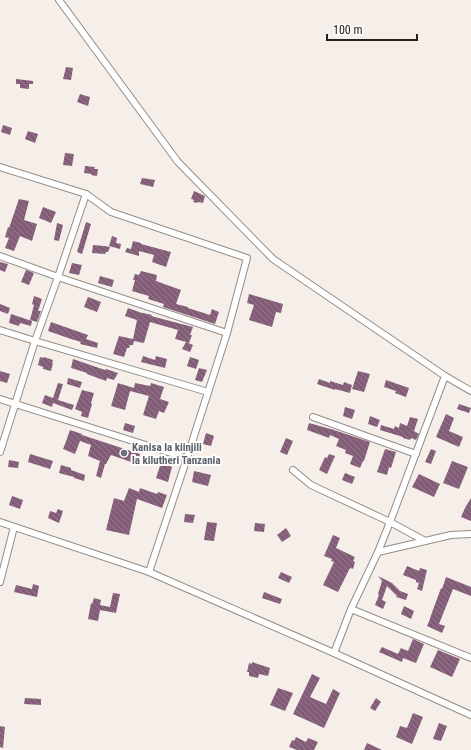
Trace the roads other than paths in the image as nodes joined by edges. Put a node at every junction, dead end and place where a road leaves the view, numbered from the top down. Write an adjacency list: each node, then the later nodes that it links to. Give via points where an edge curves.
1 (59, 0): 9 (street, via 178,162 273,259)
2 (0, 167): 3 (street)
3 (86, 194): 5 (street); 7 (street, via 111,212 247,258)
4 (0, 256): 5 (street)
5 (58, 277): 7 (street); 8 (street)
6 (0, 330): 8 (street)
7 (227, 334): 11 (street)
8 (35, 342): 11 (street); 13 (street)
9 (445, 376): 10 (street); 16 (street)
10 (471, 391)
11 (208, 392): 17 (street)
12 (0, 400): 13 (street)
13 (16, 404): 15 (street); 17 (street)
14 (313, 417): 16 (street)
15 (0, 452)
16 (416, 454): 20 (street)
17 (187, 458): 25 (street)
18 (293, 470): 20 (street, via 311,485)
19 (0, 522): 21 (street)
20 (390, 522): 23 (street); 24 (street)
21 (14, 527): 25 (street); 26 (street)
22 (471, 534): 23 (street, via 451,535)
23 (425, 541): 24 (street)
24 (378, 552): 27 (street)
25 (149, 572): 28 (street)
26 (0, 582)
27 (351, 609): 28 (street); 29 (street)
28 (334, 653): 30 (street)
29 (471, 658)
30 (471, 715)

